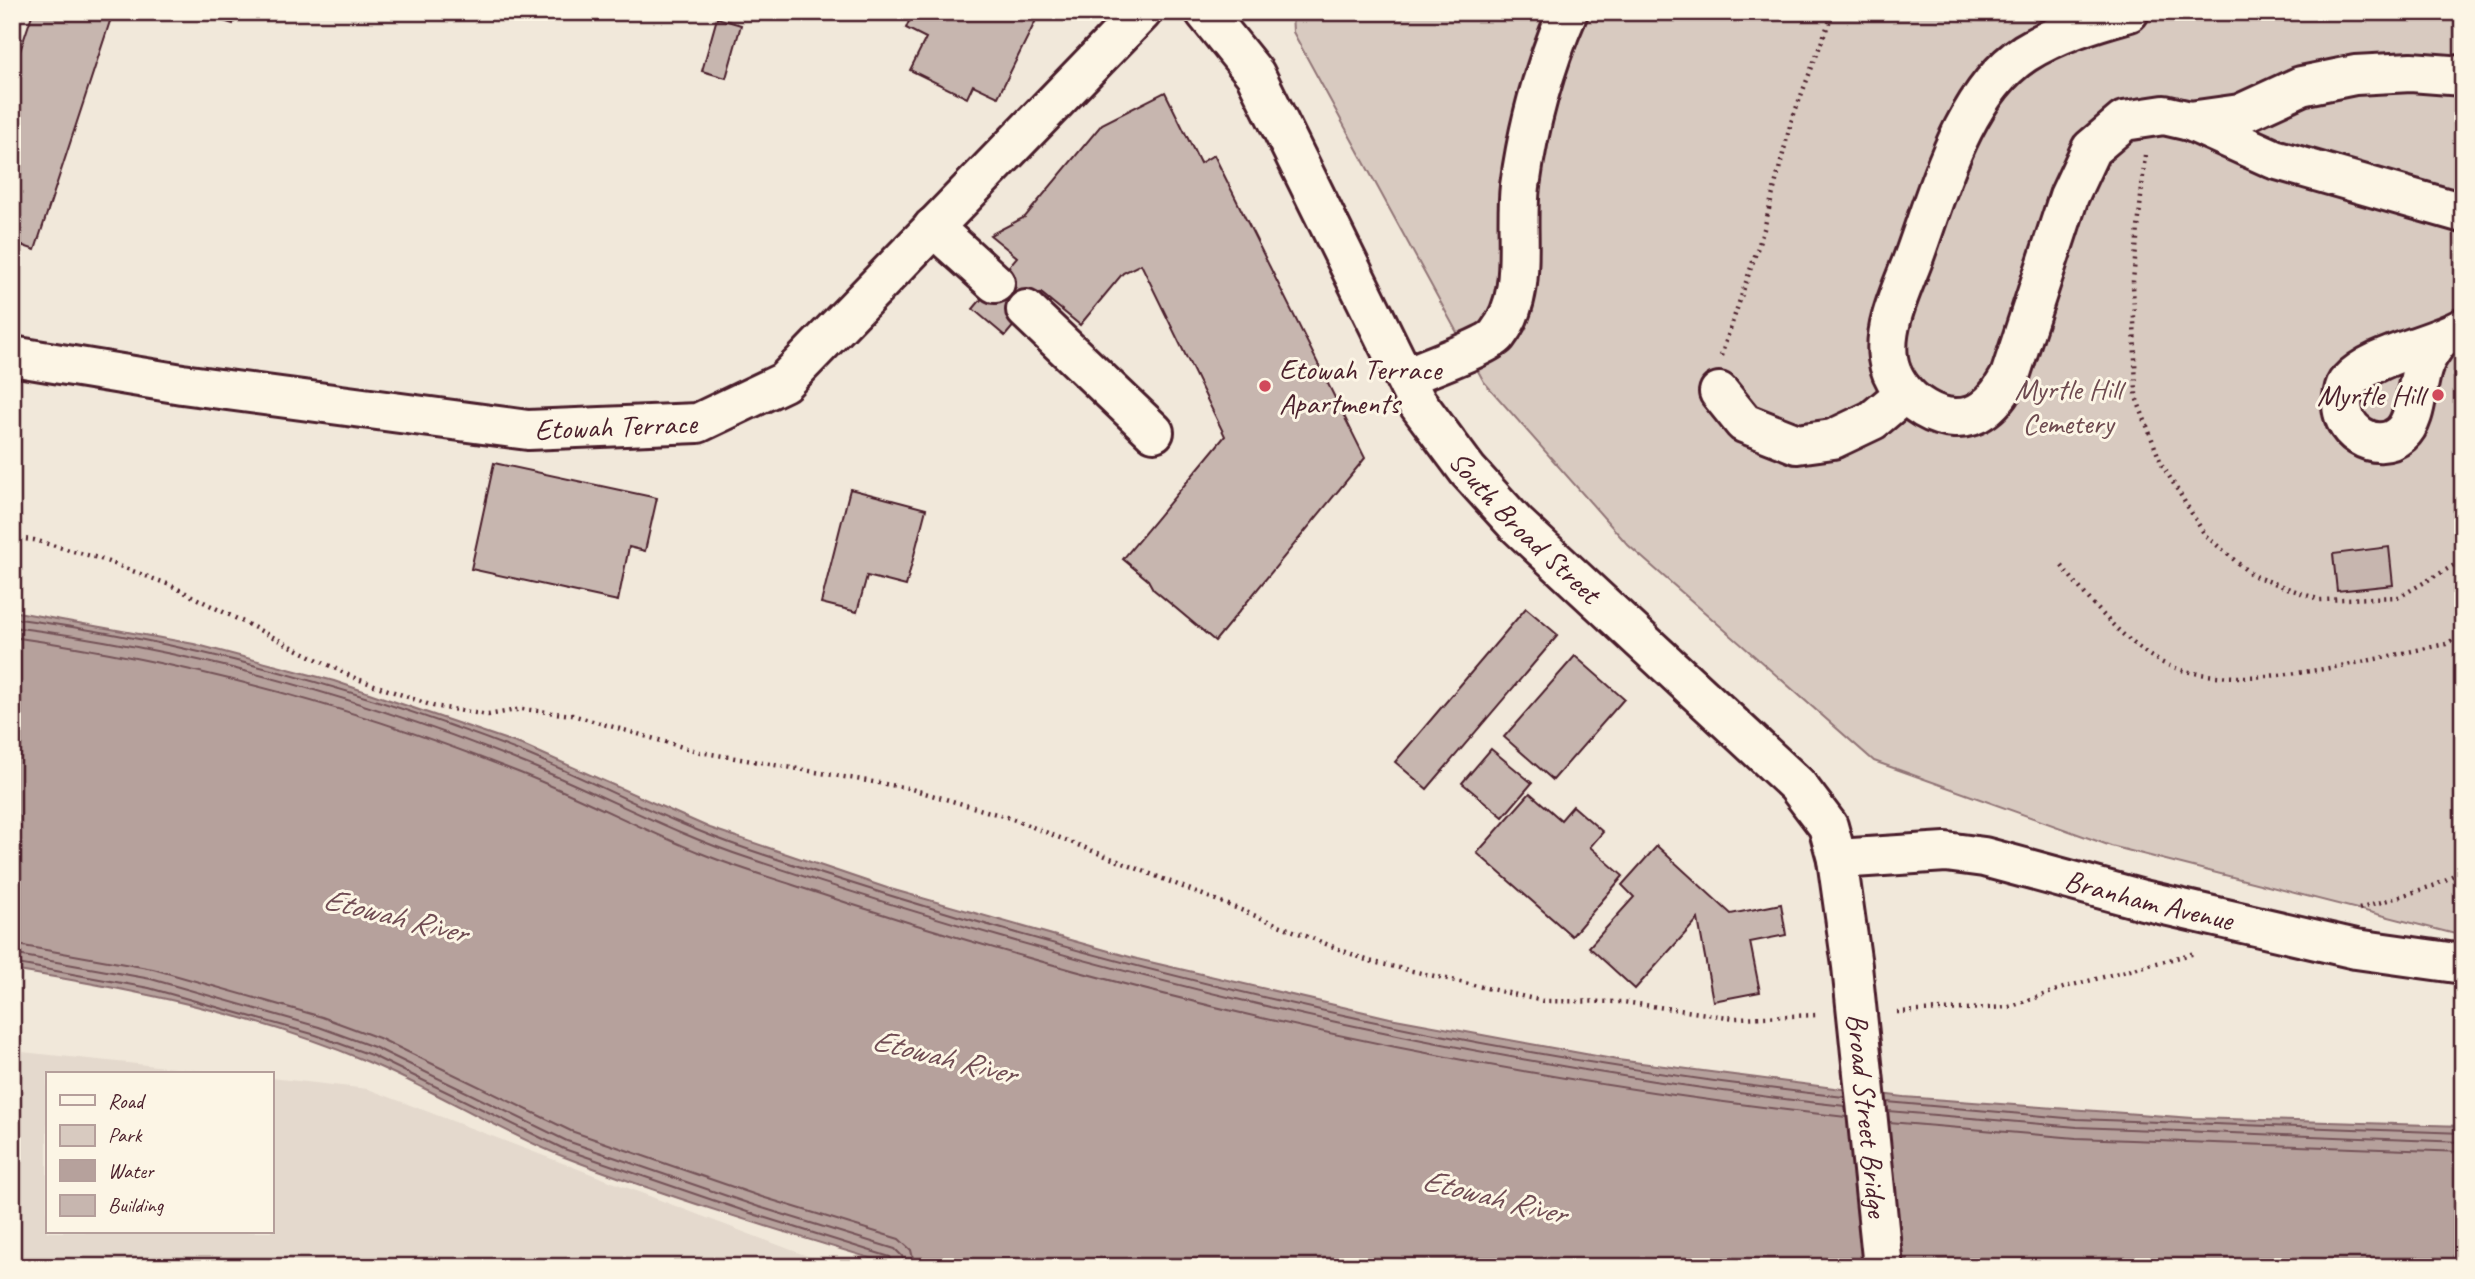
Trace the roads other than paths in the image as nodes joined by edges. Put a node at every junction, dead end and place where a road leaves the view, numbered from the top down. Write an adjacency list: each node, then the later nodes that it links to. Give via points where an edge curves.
1 (1142, 12): 8 (street, Etowah Terrace)
2 (1205, 12): 12 (street, South Broad Street, via 1255,74)
3 (1569, 12): 12 (street, via 1539,91 1520,187 1513,310 1495,338)
4 (2129, 12): 14 (street, via 2087,23 2024,54 1985,93 1941,181 1894,314 1888,359)
5 (2463, 76): 6 (street, via 2411,72 2355,75 2301,86 2240,114)
6 (2190, 121): 7 (street, via 2274,159); 14 (street, via 2164,115 2124,121 2091,149 2069,196 2010,376 1999,395 1982,411 1959,417 1930,412)
7 (2463, 213)
8 (933, 227): 9 (street); 11 (street, Etowah Terrace, via 784,382 698,423 528,430 182,384)
9 (995, 283)
10 (1026, 310): 15 (street)
11 (12, 356)
12 (1405, 377): 16 (street, South Broad Street, via 1449,447 1516,524 1797,785 1828,826)
13 (1719, 391): 14 (street, via 1744,423 1797,444 1833,439 1872,420)
14 (1904, 394)
15 (1154, 432)
16 (1837, 859): 17 (street, Branham Avenue, via 1946,852 1984,857 2143,900 2356,949); 18 (street, South Broad Street)
17 (2463, 964)
18 (1852, 966): 19 (street, Broad Street Bridge, bridge)
19 (1883, 1267)

